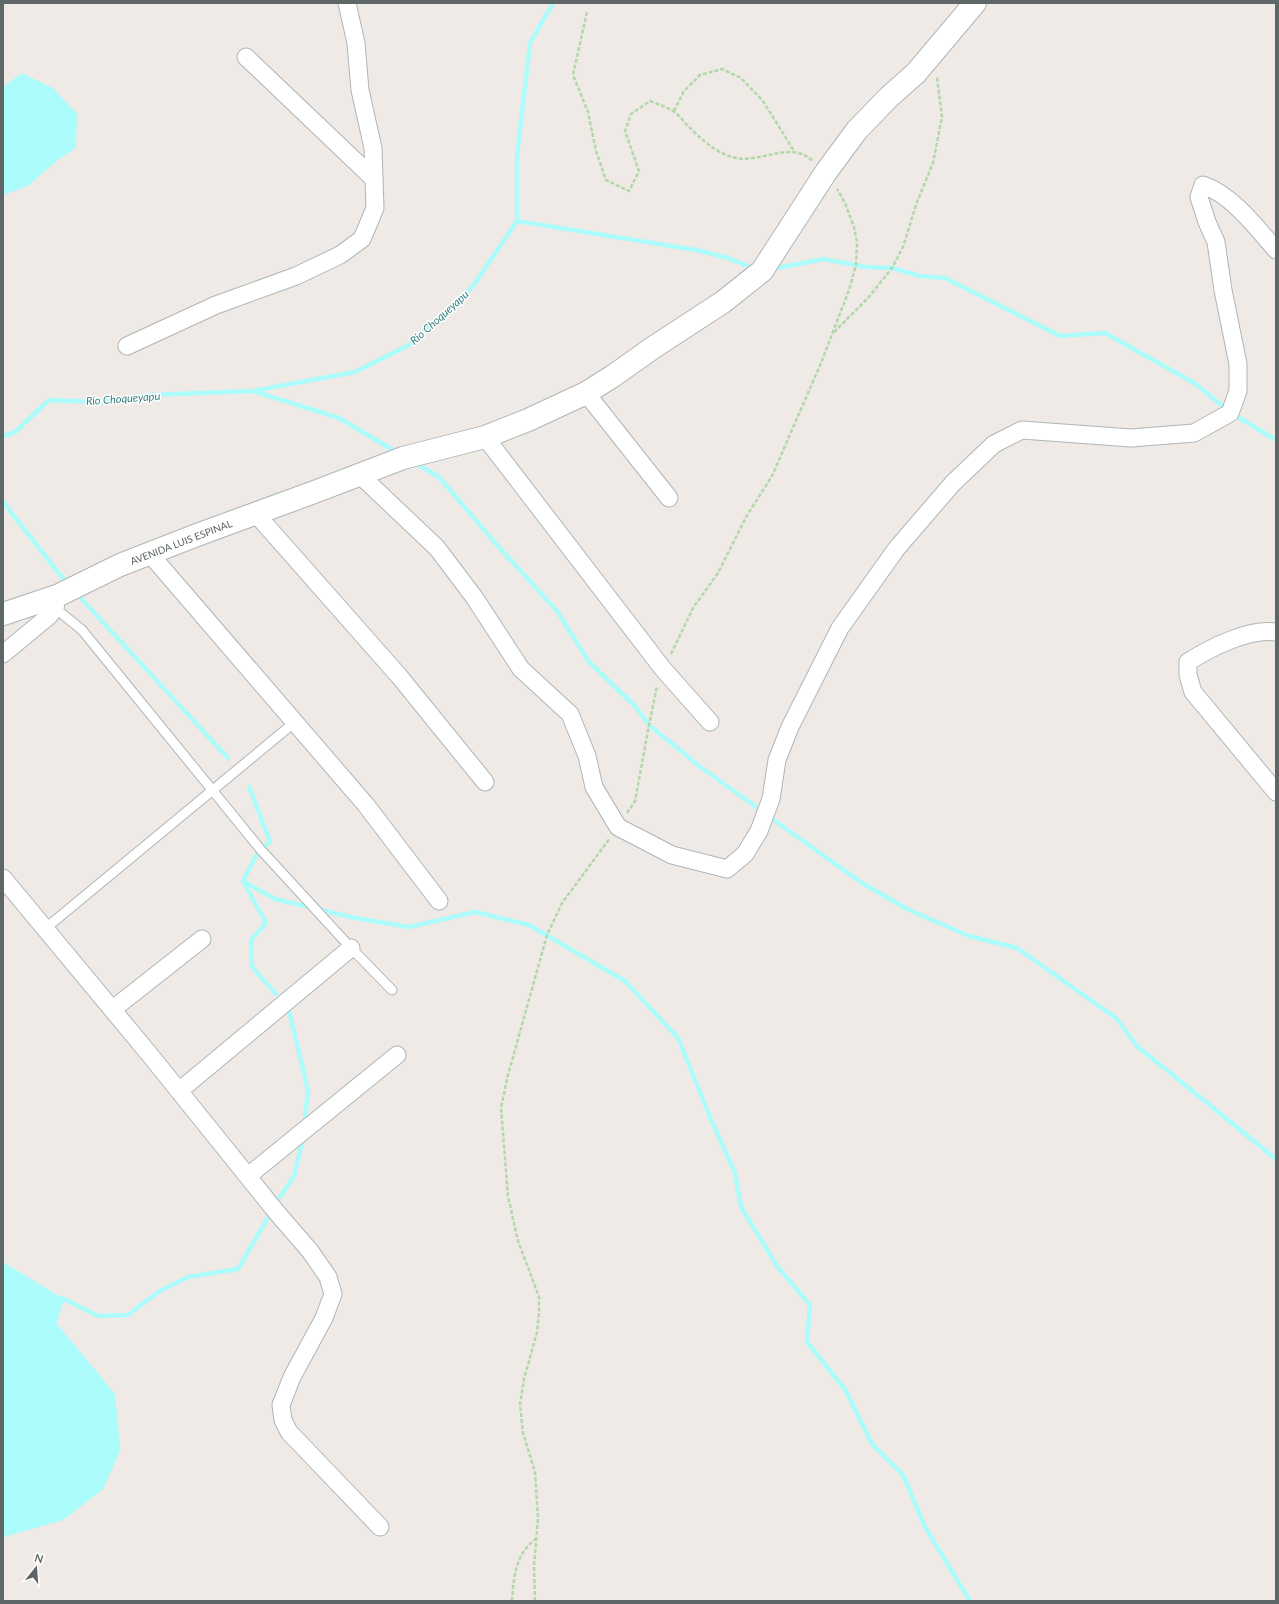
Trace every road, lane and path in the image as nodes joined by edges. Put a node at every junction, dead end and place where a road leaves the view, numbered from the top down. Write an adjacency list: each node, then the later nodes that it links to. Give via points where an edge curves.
1 (348, 3): 9 (street, via 356,44 360,90 373,148)
2 (975, 3): 4 (street, AVENIDA LUIS ESPINAL)
3 (587, 12): 6 (path, via 573,75 588,112 596,151 606,180 629,191 639,171 625,131 631,114 650,101)
4 (934, 51): 8 (street, AVENIDA LUIS ESPINAL, via 916,73 857,130); 11 (path, via 942,117 933,163 903,247 892,268 868,298)
5 (246, 57): 9 (street)
6 (674, 111): 7 (path, via 715,149 736,158 755,158); 7 (path, via 684,91 700,75 722,69 741,78 763,101)
7 (794, 151): 8 (path, via 809,157)
8 (826, 172): 11 (path, via 845,203 857,243 856,265 850,290); 13 (street, AVENIDA LUIS ESPINAL, via 762,271 723,302)
9 (374, 179): 12 (street, via 375,208 362,239 340,255 296,276 216,305)
10 (1276, 250): 29 (street, via 1234,206 1214,189 1203,185 1199,197 1216,242 1238,364 1238,392 1230,413 1194,433 1131,438 1022,430 994,444 953,483 897,548 840,628 790,727 777,760 771,799 759,831 745,854 727,869 672,855)
11 (832, 334): 23 (path, via 772,476 746,517 718,573 693,608 677,645)
12 (127, 346)
13 (586, 393): 14 (street, AVENIDA LUIS ESPINAL); 16 (street)
14 (485, 437): 15 (street, AVENIDA LUIS ESPINAL, via 403,458); 23 (street)
15 (360, 475): 17 (street, AVENIDA LUIS ESPINAL); 29 (street, via 437,548 474,597 521,669 570,714 587,756 594,787)
16 (669, 498)
17 (256, 514): 18 (street, AVENIDA LUIS ESPINAL); 26 (street, via 399,676)
18 (150, 554): 19 (street, AVENIDA LUIS ESPINAL, via 120,566); 24 (street)
19 (56, 602): 20 (street, AVENIDA LUIS ESPINAL); 22 (street, via 49,616); 27 (lane, via 82,630)
20 (3, 614)
21 (1276, 632): 28 (street, via 1242,635 1188,662 1188,675 1193,692)
22 (3, 654)
23 (663, 668): 25 (street); 29 (path, via 659,676 635,801)
24 (295, 722): 27 (lane); 31 (street, via 366,805)
25 (710, 722)
26 (485, 782)
27 (213, 790): 32 (lane); 34 (lane, via 261,850)
28 (1276, 792)
29 (618, 827): 41 (path, via 562,903 548,935 501,1108 508,1196 518,1241 539,1297 537,1332 520,1404 523,1433 535,1472)
30 (3, 878): 32 (street)
31 (439, 901)
32 (46, 928): 36 (street)
33 (202, 939): 36 (street)
34 (351, 948): 35 (lane); 38 (street)
35 (392, 990)
36 (113, 1009): 38 (street)
37 (397, 1055): 39 (street)
38 (179, 1091): 39 (street)
39 (248, 1176): 40 (street, via 310,1251 328,1277 333,1294 324,1318 283,1398 282,1420 289,1432)
40 (380, 1527)
41 (537, 1538): 42 (path, via 527,1546 517,1563); 43 (path, via 534,1566)
42 (512, 1601)
43 (535, 1601)

